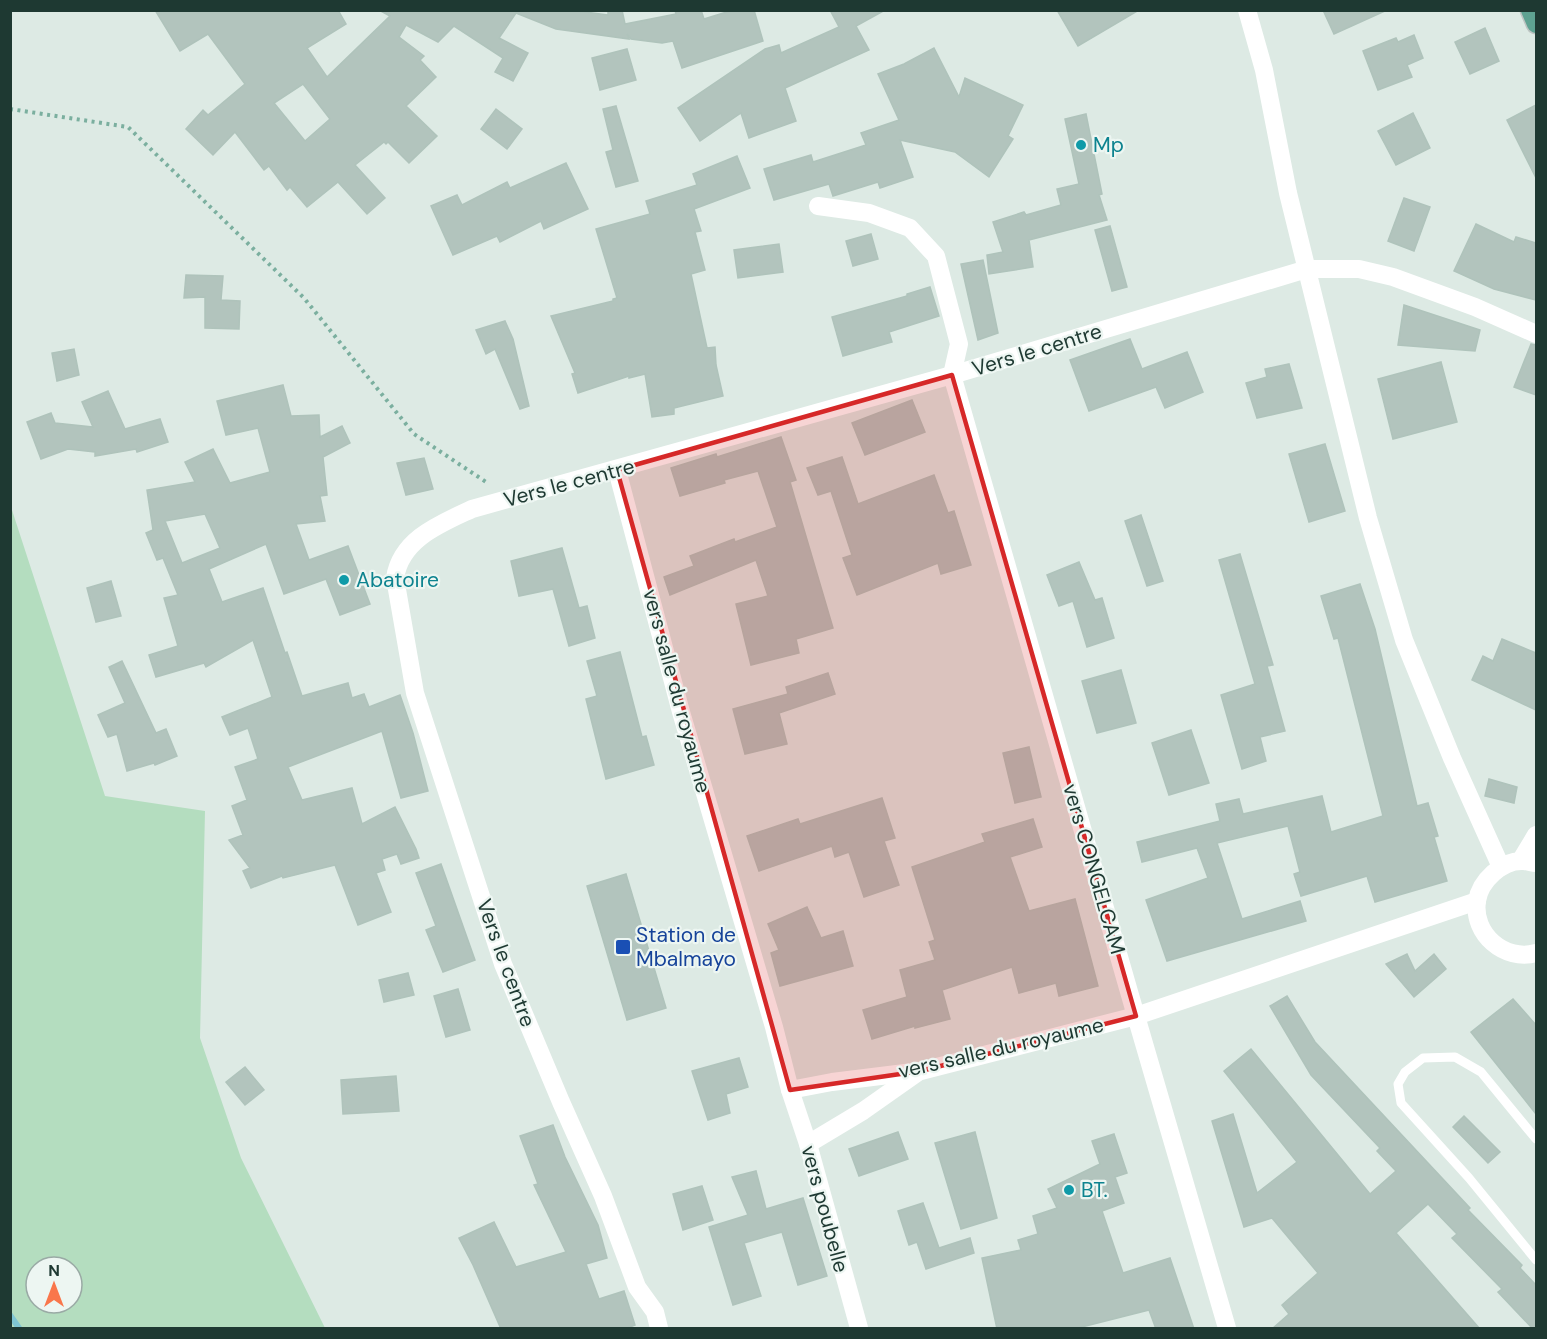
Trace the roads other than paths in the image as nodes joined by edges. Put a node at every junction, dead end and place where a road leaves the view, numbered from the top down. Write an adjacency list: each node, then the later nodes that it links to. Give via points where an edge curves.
1 (1247, 10): 5 (street)
2 (1530, 10): 3 (main road)
3 (1536, 24)
4 (818, 206): 7 (street, via 869,213 910,228 936,256 959,344)
5 (1307, 268): 6 (street, Vers le centre, via 1359,269 1393,277); 7 (street, Vers le centre); 11 (street, via 1368,518 1404,640)
6 (1536, 334)
7 (952, 375): 8 (street, Vers le centre); 14 (street, vers CONGELCAM)
8 (618, 470): 16 (street, vers salle du royaume, via 681,712); 20 (street, Vers le centre, via 472,509 406,548 395,578 415,693 503,964 603,1197 637,1287 655,1312)
9 (1536, 835): 10 (street)
10 (1529, 862): 11 (street)
11 (1501, 867): 12 (street, via 1485,881)
12 (1477, 901): 13 (street, via 1479,922 1489,940 1506,952); 14 (street)
13 (1533, 959)
14 (1136, 1017): 15 (street, vers salle du royaume); 22 (street)
15 (921, 1071): 16 (street, vers salle du royaume); 18 (street)
16 (790, 1090): 18 (street, vers poubelle)
17 (1536, 1138): 19 (lane, via 1481,1072 1455,1057 1423,1058 1405,1072 1398,1084 1401,1102)
18 (808, 1144): 21 (street, vers poubelle)
19 (1536, 1260)
20 (659, 1329)
21 (859, 1329)
22 (1227, 1329)

